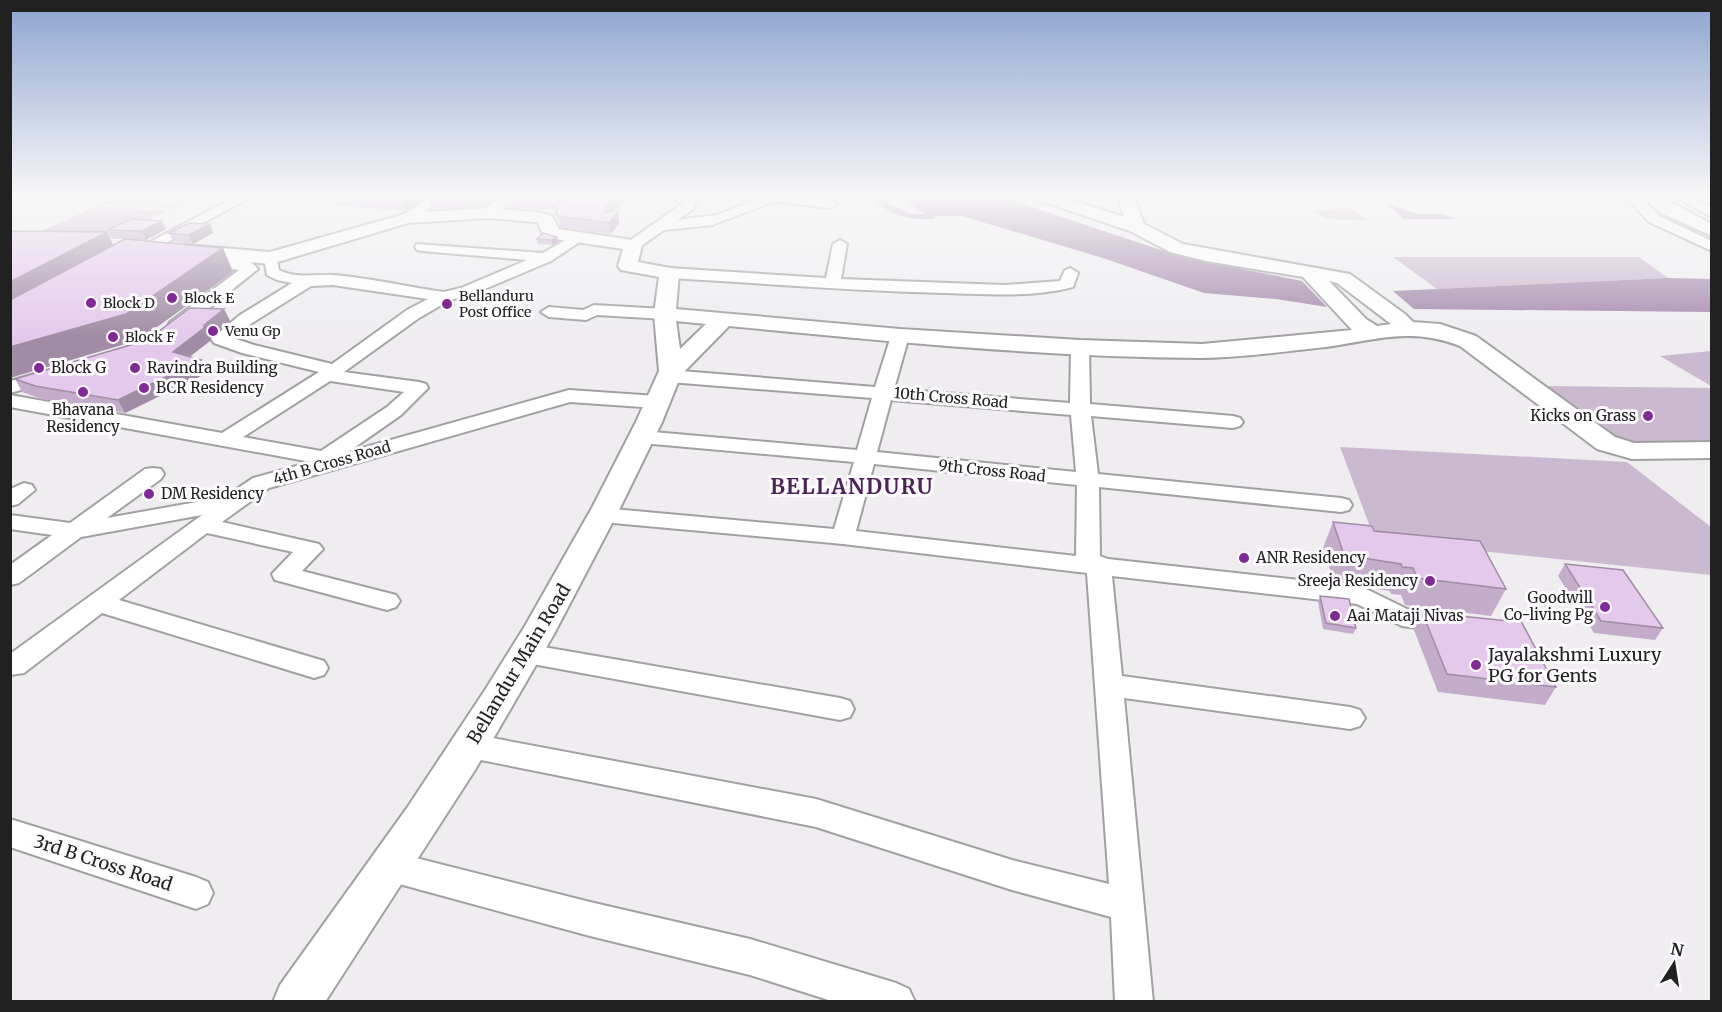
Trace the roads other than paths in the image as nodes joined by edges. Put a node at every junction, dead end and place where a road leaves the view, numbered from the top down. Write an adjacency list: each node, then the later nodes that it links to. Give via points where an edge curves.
1 (167, 242): 10 (street)
2 (322, 242): 11 (street)
3 (570, 242): 12 (street)
4 (616, 242): 8 (street)
5 (637, 242): 8 (street)
6 (1166, 242): 15 (street, via 1206,255)
7 (840, 244): 17 (street)
8 (633, 245): 13 (street, via 628,267)
9 (422, 247): 12 (street)
10 (150, 252): 11 (street); 24 (street, via 250,269)
11 (272, 258): 16 (street, via 272,272)
12 (546, 258): 18 (street)
13 (669, 273): 17 (street); 20 (street)
14 (1070, 273): 17 (street, via 1067,284 1005,290)
15 (1313, 276): 22 (street, via 1343,278); 23 (street)
16 (307, 281): 18 (street, via 333,280); 28 (street, via 220,339)
17 (833, 281)
18 (444, 297): 28 (street)
19 (549, 312): 20 (street)
20 (664, 314): 21 (street); 29 (street)
21 (723, 320): 25 (street); 29 (street, Bellandur Main Road, via 688,353)
22 (1402, 323): 23 (street); 37 (street, via 1468,342 1606,443 1632,451)
23 (1365, 328): 26 (street, via 1326,340 1202,351)
24 (163, 336)
25 (900, 336): 26 (street); 31 (street)
26 (1080, 348): 33 (street)
27 (64, 372): 30 (street)
28 (331, 372): 36 (street); 39 (street, via 420,388)
29 (666, 383): 31 (street, 10th Cross Road); 35 (street, Bellandur Main Road); 39 (street, 4th B Cross Road, via 569,396)
30 (10, 387)
31 (882, 392): 33 (street, 10th Cross Road); 38 (street)
32 (10, 401): 36 (street)
33 (1080, 408): 34 (street, 10th Cross Road); 41 (street)
34 (1233, 422)
35 (642, 436): 38 (street, 9th Cross Road); 46 (street, Bellandur Main Road)
36 (224, 440): 39 (street, via 312,455)
37 (1712, 450)
38 (867, 457): 41 (street, 9th Cross Road); 50 (street)
39 (325, 462): 44 (street, 4th B Cross Road, via 261,483)
40 (153, 474): 49 (street)
41 (1088, 481): 45 (street, 9th Cross Road); 51 (street)
42 (10, 488): 43 (street, via 24,490)
43 (10, 499)
44 (232, 503): 48 (street); 49 (street, 4th B Cross Road)
45 (1341, 506)
46 (602, 515): 50 (street); 56 (street, Bellandur Main Road)
47 (10, 522): 49 (street, 4th B Cross Road)
48 (202, 525): 53 (street, via 311,549 285,574); 54 (street)
49 (75, 531): 52 (street)
50 (843, 537): 51 (street)
51 (1093, 564): 55 (street, via 1362,596 1402,618); 59 (street)
52 (10, 577)
53 (387, 601)
54 (98, 603): 57 (street); 58 (street)
55 (1477, 626)
56 (526, 654): 60 (street); 62 (street, Bellandur Main Road)
57 (14, 666)
58 (314, 668)
59 (1108, 685): 61 (street); 66 (street)
60 (840, 709)
61 (1350, 718)
62 (471, 746): 64 (street, Bellandur Main Road); 66 (street, via 816,813 1012,875)
63 (10, 833): 65 (street, 3rd B Cross Road)
64 (392, 867): 67 (street, Bellandur Main Road); 68 (street, via 750,957)
65 (196, 893)
66 (1128, 905): 69 (street)
67 (297, 1002)
68 (896, 1002)
69 (1134, 1002)

